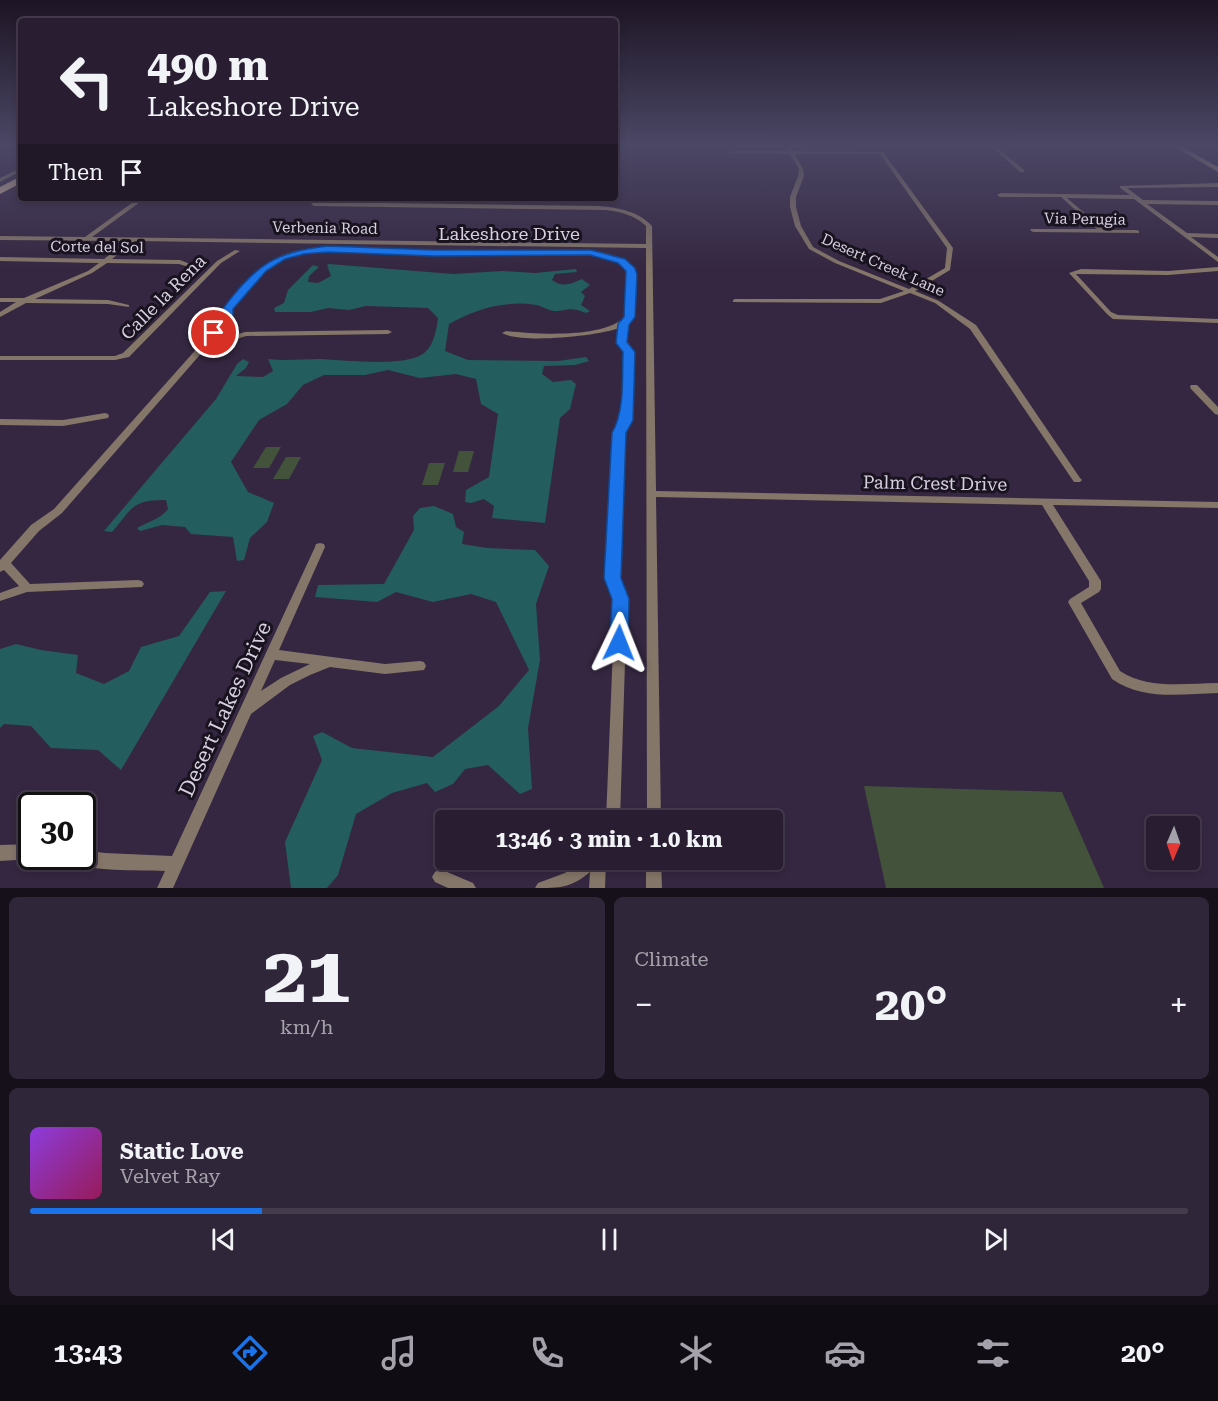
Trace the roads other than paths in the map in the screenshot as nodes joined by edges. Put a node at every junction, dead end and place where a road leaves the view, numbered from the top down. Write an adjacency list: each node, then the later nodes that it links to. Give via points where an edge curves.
1 (797, 186): 28 (street, Desert Creek Lane, via 793,207 798,226 811,248)
2 (905, 186): 28 (street, via 950,248 948,268)
3 (1200, 186): 6 (street, via 1122,187)
4 (1000, 195): 5 (street)
5 (1062, 196): 6 (street); 14 (street)
6 (1135, 197): 9 (street)
7 (138, 201): 19 (street)
8 (435, 201): 12 (street)
9 (1142, 202): 10 (street); 16 (street)
10 (1218, 203)
11 (314, 204): 12 (street)
12 (433, 205): 21 (street, via 619,210 639,216 649,226)
13 (1033, 230): 14 (street, Via Perugia)
14 (1102, 231): 15 (street, Via Perugia)
15 (1137, 232)
16 (1186, 235): 17 (street); 24 (street)
17 (1218, 236)
18 (0, 238): 19 (street, Verbenia Road)
19 (86, 239): 20 (street, Verbenia Road)
20 (133, 240): 21 (street, Verbenia Road); 25 (street)
21 (649, 246): 48 (street)
22 (237, 251): 42 (street, Calle la Rena, via 219,262 126,355)
23 (0, 259): 25 (street, Corte del Sol)
24 (1218, 260)
25 (107, 261): 26 (street, Corte del Sol, via 180,262); 30 (street, via 71,282)
26 (192, 266)
27 (1218, 269): 34 (street, via 1072,273 1116,317)
28 (910, 291): 31 (street, via 881,301); 47 (street, Desert Creek Lane, via 937,302 973,327)
29 (0, 300): 30 (street)
30 (26, 300): 32 (street); 33 (street)
31 (735, 301)
32 (127, 306)
33 (0, 315)
34 (1218, 321)
35 (623, 324): 36 (street, Lakeshore Drive, via 630,317 631,270 622,261 602,254 327,249 282,257 263,269 228,309); 39 (street); 40 (street, Lakeshore Drive)
36 (236, 326): 37 (street); 41 (street, Lakeshore Drive); 41 (street)
37 (388, 332)
38 (506, 333): 39 (street)
39 (596, 333): 40 (street)
40 (622, 343): 61 (street, Lakeshore Drive, via 629,352 626,420 619,433 612,578 621,599)
41 (201, 348): 52 (street, Lakeshore Drive, via 58,511 35,528)
42 (0, 358)
43 (1194, 387): 44 (street)
44 (1218, 412)
45 (105, 416): 46 (street, via 63,423)
46 (0, 422)
47 (1077, 480)
48 (652, 494): 49 (street, Palm Crest Drive); 62 (street)
49 (1045, 501): 50 (street, Palm Crest Drive); 59 (street, via 1095,580 1095,589 1074,602 1110,667 1123,682 1148,688)
50 (1218, 505)
51 (320, 547): 56 (street, Desert Lakes Drive)
52 (2, 565): 54 (street)
53 (138, 584): 54 (street)
54 (27, 588): 55 (street)
55 (0, 597)
56 (271, 654): 57 (street); 60 (street, Desert Lakes Drive)
57 (330, 662): 58 (street, via 385,669); 60 (street, via 286,680 262,696)
58 (420, 666)
59 (1218, 687)
60 (244, 715): 66 (street, Desert Lakes Drive)
61 (613, 810)
62 (654, 810)
63 (18, 852): 64 (street)
64 (0, 853)
65 (96, 860): 66 (street)
66 (176, 864): 71 (street, Desert Lakes Drive)
67 (581, 870): 73 (street, via 573,878)
68 (598, 870): 74 (street)
69 (654, 870): 75 (street)
70 (440, 877): 72 (street)
71 (165, 888)
72 (468, 888)
73 (543, 888)
74 (597, 888)
75 (654, 888)

